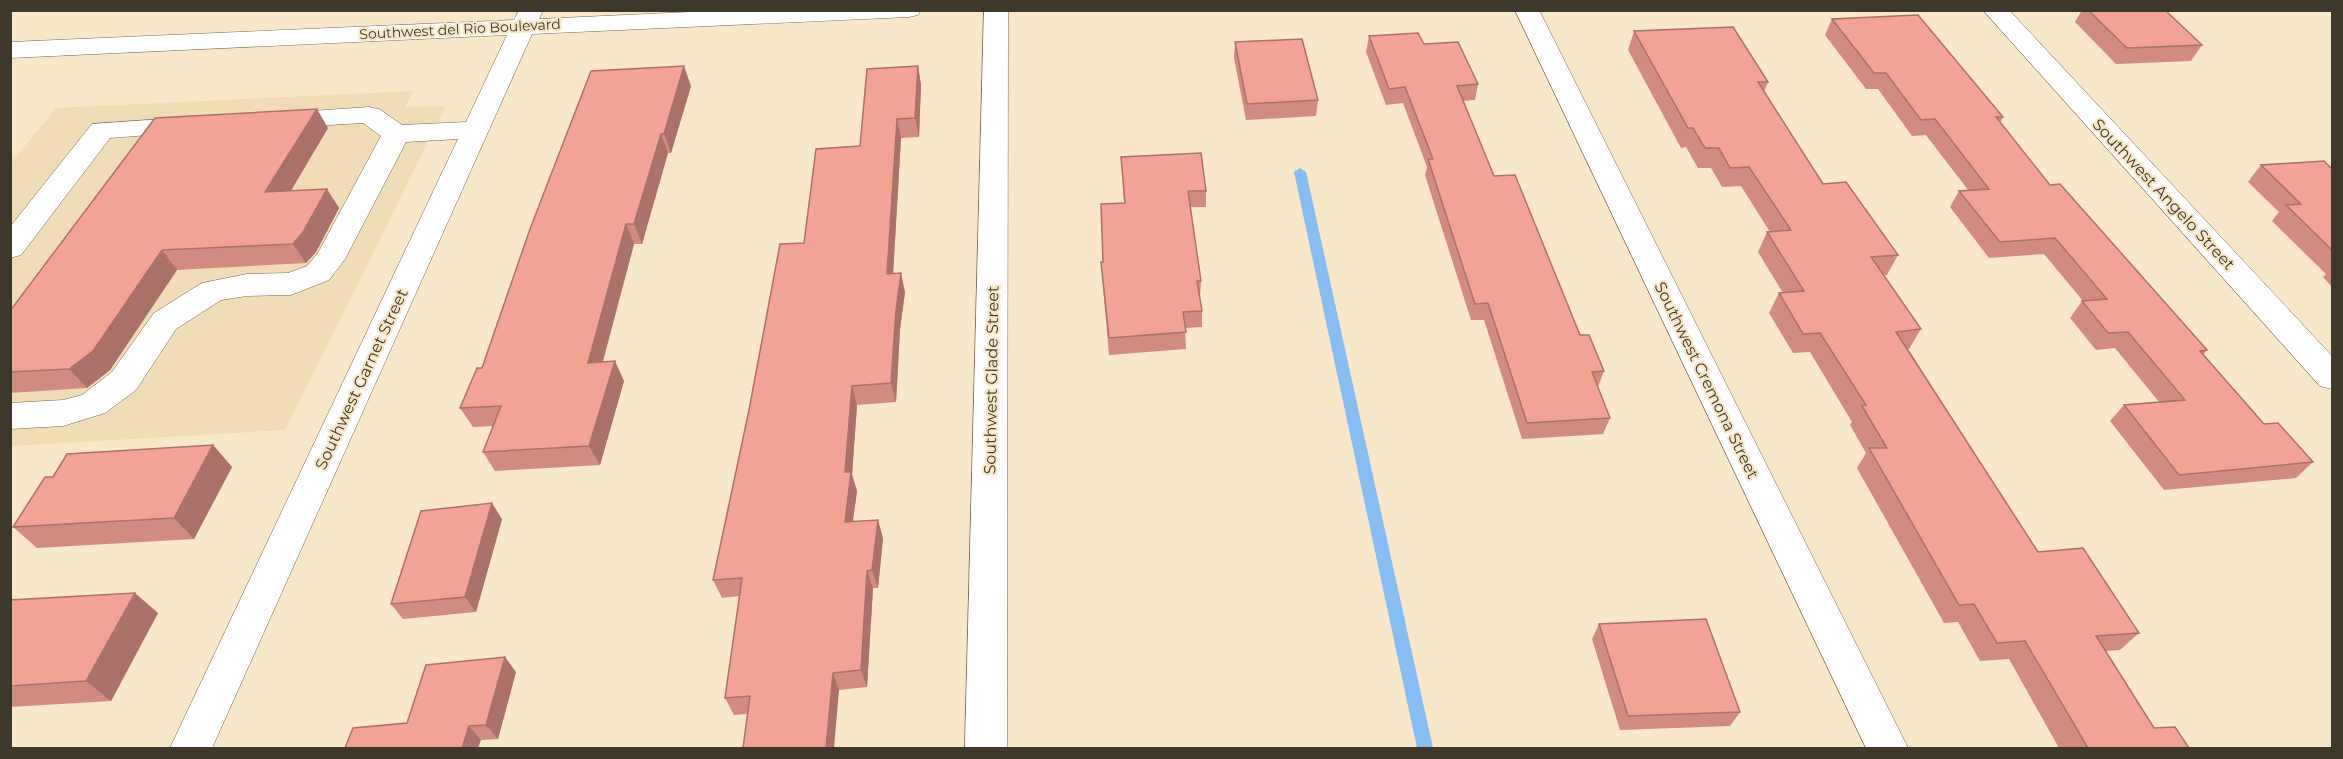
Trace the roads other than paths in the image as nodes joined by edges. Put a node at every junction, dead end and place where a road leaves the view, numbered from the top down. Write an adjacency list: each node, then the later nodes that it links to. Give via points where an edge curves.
1 (909, 10): 5 (street, Southwest del Rio Boulevard)
2 (996, 10): 16 (street, Southwest Glade Street)
3 (1527, 10): 17 (street, Southwest Cremona Street)
4 (1995, 10): 13 (street, Southwest Angelo Street)
5 (528, 18): 6 (street, Southwest del Rio Boulevard); 10 (street, Southwest Garnet Street)
6 (20, 49): 7 (street)
7 (10, 70)
8 (253, 122): 11 (street, via 369,115)
9 (218, 123): 12 (street, via 102,130)
10 (476, 130): 11 (street); 15 (street, Southwest Garnet Street)
11 (396, 134): 14 (street, via 330,259 318,273 291,284 213,291 165,321 124,381 93,404 63,413)
12 (10, 248)
13 (2332, 377)
14 (10, 416)
15 (191, 748)
16 (986, 748)
17 (1887, 748)

